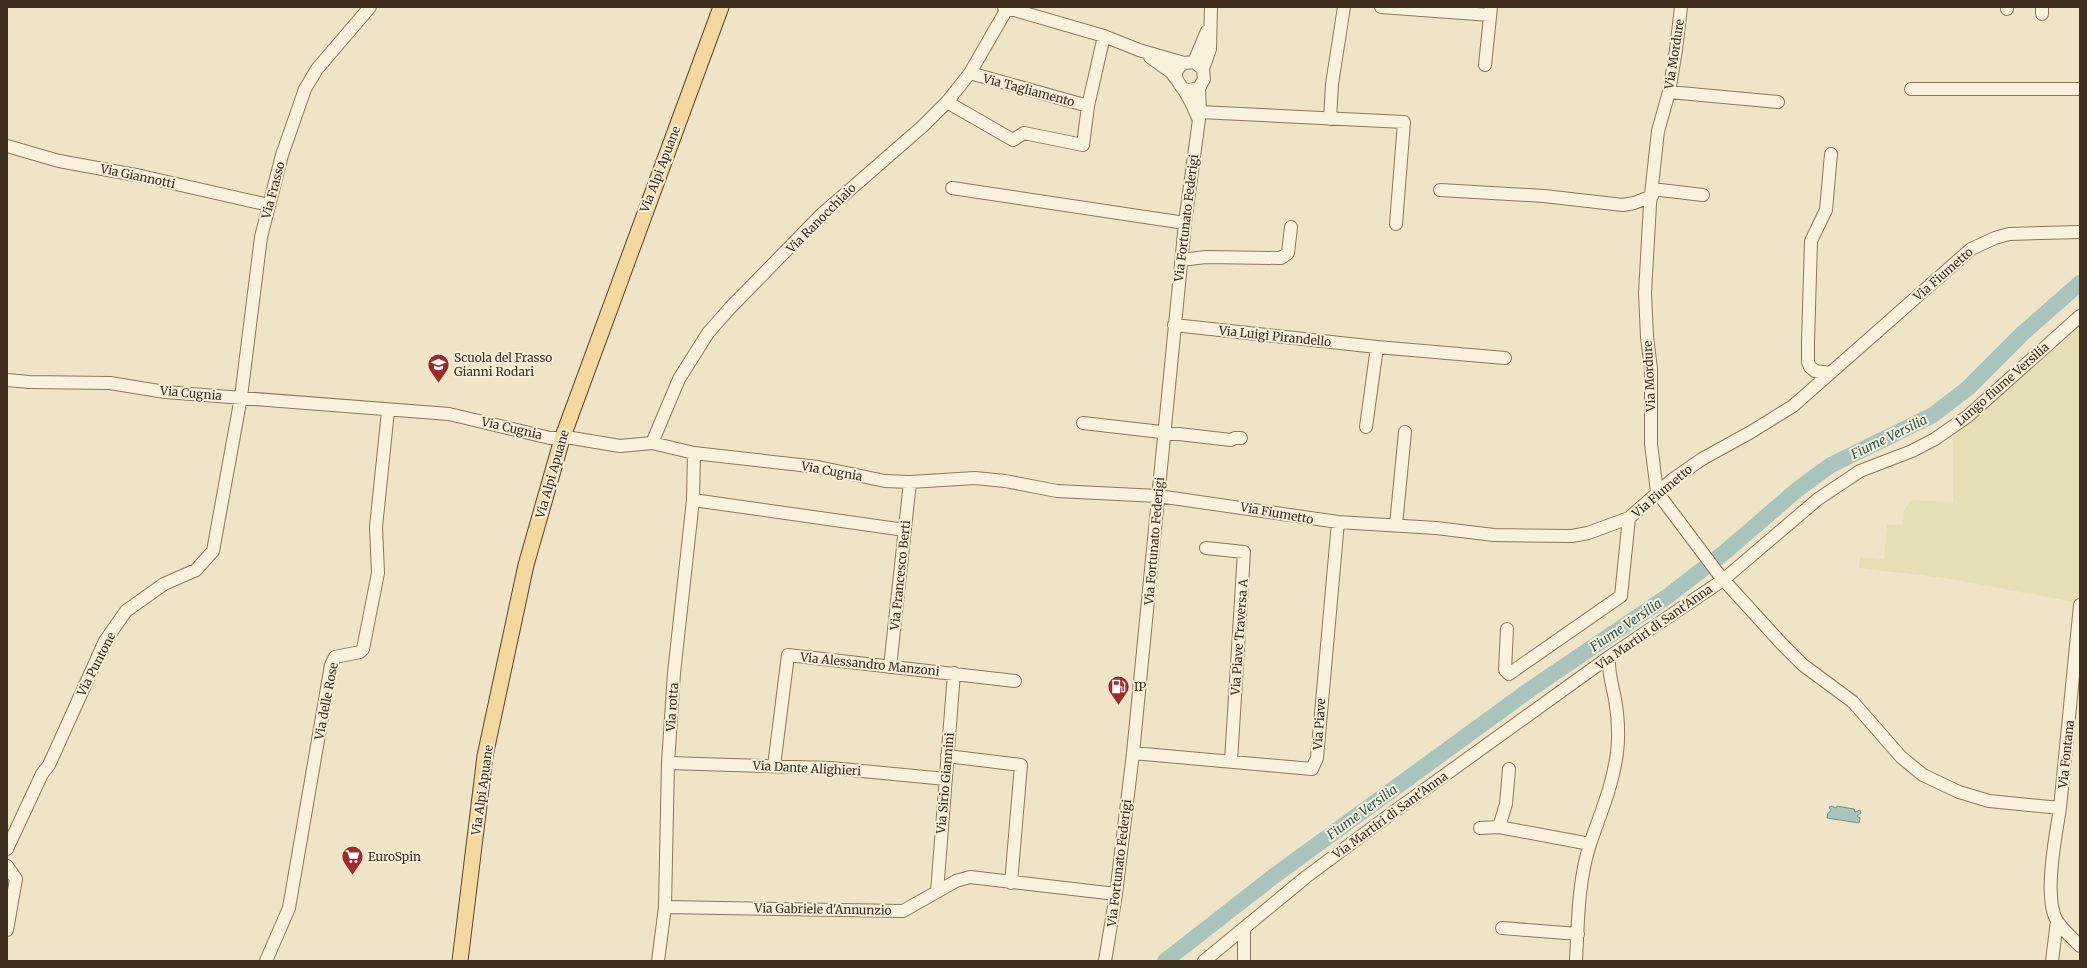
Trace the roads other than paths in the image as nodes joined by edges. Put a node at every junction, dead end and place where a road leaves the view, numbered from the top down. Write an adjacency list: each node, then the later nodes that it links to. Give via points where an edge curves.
1 (370, 7): 30 (street, Via Frasso, via 317,69 304,90 282,155)
2 (720, 7): 49 (main road, Via Alpi Apuane)
3 (1007, 7): 9 (street); 13 (street, Via Ranocchiaio)
4 (1211, 7): 11 (street, via 1209,26)
5 (1344, 7): 23 (street, via 1336,52)
6 (1381, 7): 8 (street)
7 (1681, 7): 18 (street, Via Mordure)
8 (1490, 11): 12 (street)
9 (1104, 36): 10 (street); 21 (street)
10 (1139, 50): 11 (street); 14 (street, via 1159,63)
11 (1194, 65): 14 (street, via 1177,70); 15 (street, via 1204,79)
12 (1485, 65)
13 (970, 74): 19 (street, Via Ranocchiaio); 21 (street, Via Tagliamento)
14 (1180, 84): 15 (street, via 1194,90); 22 (street)
15 (1199, 88): 22 (street, Via Fortunato Federigi)
16 (1911, 89): 17 (street)
17 (2080, 89)
18 (1669, 92): 20 (street); 28 (street, Via Mordure, via 1658,130)
19 (946, 102): 21 (street, via 1013,140 1024,134 1083,144); 50 (street, Via Ranocchiaio, via 923,126 822,214 708,333 679,379)
20 (1778, 102)
21 (1088, 106)
22 (1200, 116): 23 (street); 31 (street, Via Fortunato Federigi)
23 (1330, 119): 32 (street, via 1404,122)
24 (7, 146): 30 (street, Via Giannotti, via 59,161 141,176)
25 (1831, 154): 40 (street, via 1826,210 1811,241 1808,342 1810,367 1815,371)
26 (952, 188): 31 (street)
27 (1440, 190): 28 (street, via 1544,196 1623,205 1634,203)
28 (1652, 193): 29 (street); 53 (street, Via Mordure, via 1645,293 1651,369 1650,444)
29 (1703, 195)
30 (269, 205): 42 (street, Via Frasso, via 261,237)
31 (1185, 223): 35 (street, Via Fortunato Federigi)
32 (1396, 224)
33 (1291, 227): 35 (street, via 1288,253 1281,258 1206,257)
34 (2080, 232): 40 (street, Via Fiumetto, via 2009,234 1971,249)
35 (1181, 260): 37 (street, Via Fortunato Federigi)
36 (2080, 316): 61 (street, Lungo fiume Versilia, via 1968,416 1935,439 1912,451 1860,471 1835,487)
37 (1174, 325): 38 (street, Via Luigi Pirandello); 46 (street, Via Fortunato Federigi)
38 (1377, 347): 39 (street, Via Luigi Pirandello); 45 (street)
39 (1505, 358)
40 (1830, 373): 53 (street, Via Fiumetto, via 1793,406 1702,459)
41 (7, 380): 42 (street, Via Cugnia, via 110,383 165,392)
42 (241, 397): 43 (street, Via Cugnia); 79 (street, Via Puntone, via 213,552 196,570 164,584 141,598 121,617 105,641 49,765 42,774)
43 (388, 411): 49 (street, Via Cugnia, via 449,414); 91 (street, Via delle Rose, via 376,527 378,573 363,649 360,652 335,657 331,665 288,908)
44 (1083, 423): 46 (street)
45 (1366, 427)
46 (1163, 432): 48 (street, via 1231,440); 54 (street, Via Fortunato Federigi)
47 (1405, 432): 58 (street)
48 (1241, 438)
49 (562, 439): 50 (street, Via Cugnia, via 572,438 620,446); 92 (main road, Via Alpi Apuane, via 526,565 485,756)
50 (652, 443): 51 (street, Via Cugnia)
51 (694, 453): 52 (street, Via Cugnia, via 818,467 885,481); 55 (street, Via rotta)
52 (910, 482): 54 (street, Via Cugnia, via 975,478 1056,490); 59 (street, Via Francesco Berti)
53 (1657, 492): 56 (street, Via Fiumetto); 61 (street, Via Mordure)
54 (1158, 496): 57 (street, Via Fiumetto); 68 (street, Via Fortunato Federigi)
55 (693, 500): 59 (street); 71 (street, Via rotta, via 674,674)
56 (1629, 518): 58 (street, Via Fiumetto, via 1588,533 1555,536 1494,535); 63 (street, via 1620,596 1510,674 1505,670)
57 (1338, 522): 58 (street, Via Fiumetto); 70 (street, Via Piave, via 1317,758 1312,769)
58 (1396, 525)
59 (905, 530): 65 (street, Via Francesco Berti)
60 (1206, 548): 70 (street, Via Piave Traversa A, via 1244,552)
61 (1722, 578): 64 (street, Via Martiri di Sant'Anna); 75 (street, Via Martiri di Sant'Anna, via 1802,665 1853,702 1901,757 1923,775 1959,792 1989,801)
62 (2080, 605): 75 (street, Via Fontana)
63 (1507, 629)
64 (1610, 657): 78 (street, via 1609,676 1615,700 1617,753 1610,790); 87 (street, Via Martiri di Sant'Anna, via 1392,813 1306,877)
65 (890, 667): 66 (street, Via Alessandro Manzoni); 72 (street, Via Alessandro Manzoni, via 788,655)
66 (954, 673): 67 (street, Via Alessandro Manzoni); 69 (street, Via Sirio Giannini)
67 (1016, 681)
68 (1133, 753): 70 (street, Via Piave); 83 (street, Via Fortunato Federigi)
69 (947, 756): 74 (street, Via Sirio Giannini); 81 (street, via 1021,765)
70 (1231, 761)
71 (668, 763): 72 (street, Via Dante Alighieri); 84 (street, Via rotta)
72 (774, 766): 74 (street, Via Dante Alighieri, via 832,768)
73 (1509, 768): 76 (street, via 1506,804)
74 (946, 779): 82 (street, Via Sirio Giannini)
75 (2060, 808): 85 (street, via 2052,870 2053,908)
76 (1499, 827): 77 (street); 78 (street)
77 (1480, 828)
78 (1590, 844): 89 (street, via 1582,883)
79 (7, 849)
80 (7, 866): 88 (street, via 16,879)
81 (1012, 883): 82 (street, Via Gabriele d'Annunzio, via 970,877 956,881); 83 (street, Via Gabriele d'Annunzio)
82 (937, 892): 84 (street, Via Gabriele d'Annunzio, via 903,910)
83 (1116, 894): 94 (street, Via Fortunato Federigi)
84 (665, 907): 93 (street, Via rotta)
85 (2057, 921): 90 (street); 98 (street)
86 (1502, 928): 89 (street)
87 (1244, 929): 95 (street, Via Martiri di Sant'Anna); 96 (street)
88 (7, 930)
89 (1578, 934): 97 (street)
90 (2080, 946)
91 (266, 961)
92 (460, 961)
93 (658, 961)
94 (1105, 961)
95 (1204, 961)
96 (1244, 961)
97 (1576, 961)
98 (2052, 961)

